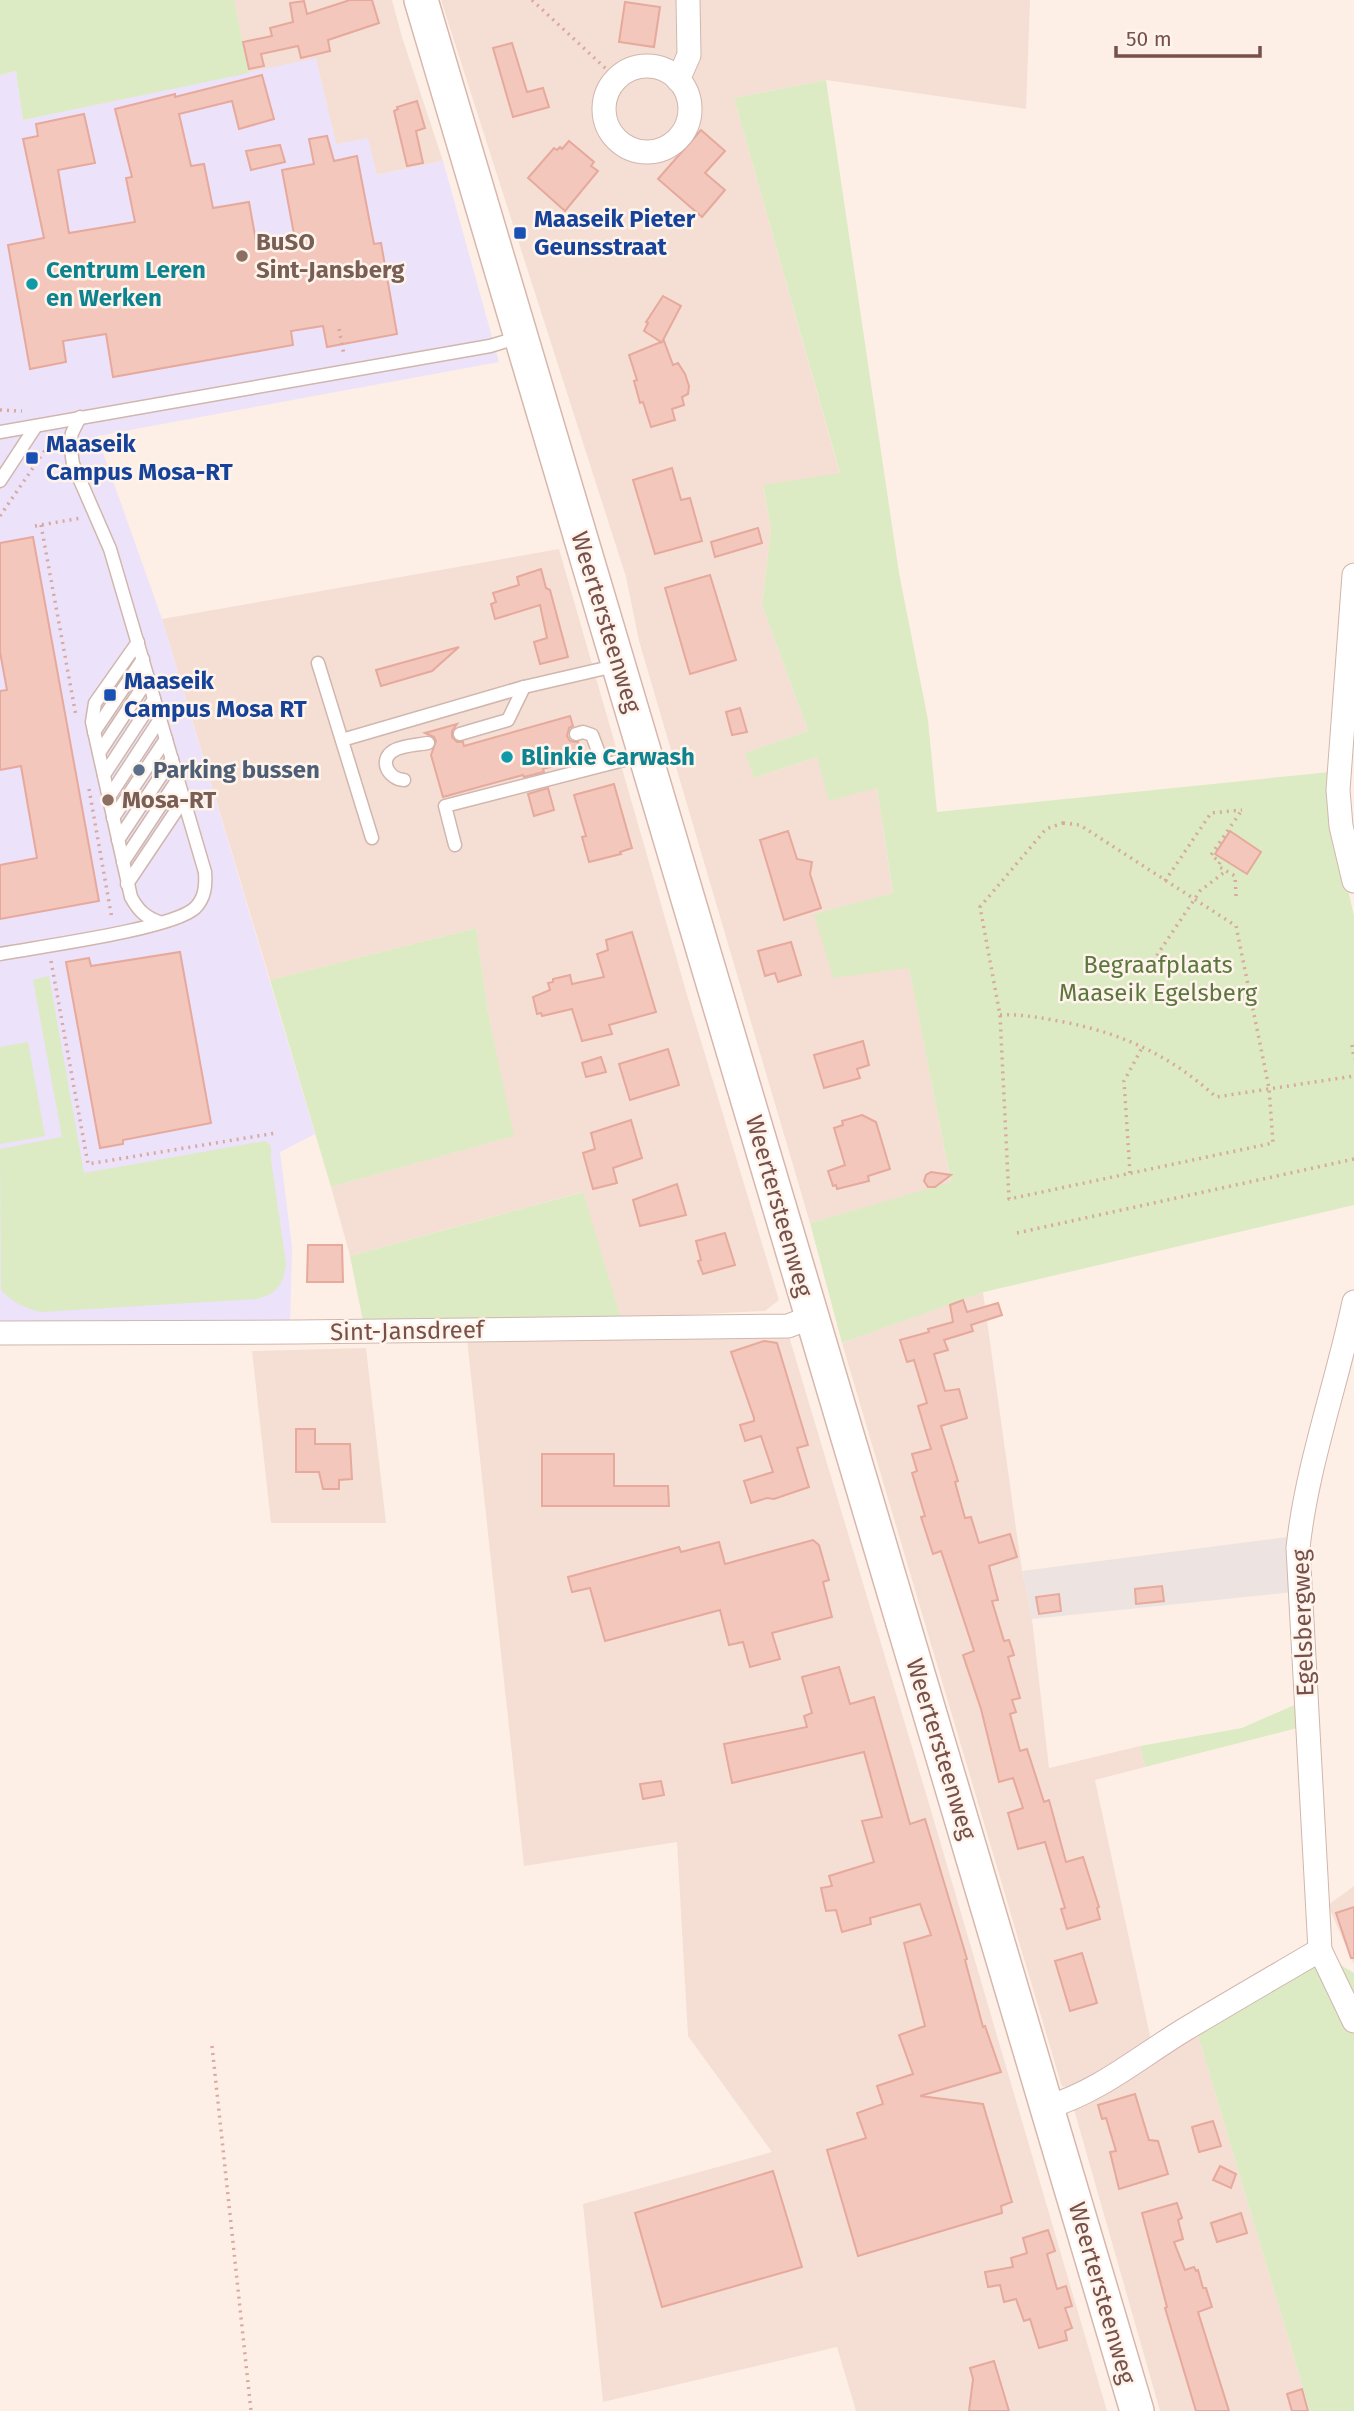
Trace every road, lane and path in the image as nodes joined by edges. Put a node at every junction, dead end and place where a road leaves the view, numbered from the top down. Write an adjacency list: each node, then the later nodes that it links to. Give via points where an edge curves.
1 (421, 0): 7 (main road, Weertersteenweg)
2 (531, 0): 4 (path)
3 (688, 0): 5 (street, via 689,55)
4 (617, 79): 5 (street, via 643,66 656,67); 5 (street, via 605,99 607,125 625,146 651,152 664,149 684,131 689,104)
5 (678, 79)
6 (339, 329): 8 (path)
7 (520, 337): 8 (lane); 21 (main road, Weertersteenweg)
8 (346, 371): 9 (lane)
9 (80, 417): 10 (lane); 13 (lane, via 72,433 71,452)
10 (42, 425): 11 (lane); 12 (lane); 14 (path, via 50,443)
11 (0, 432)
12 (0, 481)
13 (95, 515): 15 (path); 18 (lane)
14 (0, 516)
15 (41, 525): 16 (path); 26 (path)
16 (35, 526)
17 (1354, 575): 50 (street, via 1338,790)
18 (138, 642): 19 (lane); 27 (lane, via 95,703)
19 (143, 659): 22 (lane); 27 (lane)
20 (317, 663): 31 (lane)
21 (619, 664): 23 (lane); 34 (main road, Weertersteenweg)
22 (148, 679): 24 (lane); 33 (lane)
23 (524, 687): 28 (lane, via 508,720); 31 (lane)
24 (154, 699): 25 (lane); 37 (lane)
25 (160, 719): 30 (lane); 41 (lane)
26 (78, 727)
27 (94, 732): 33 (lane)
28 (460, 734)
29 (576, 734): 36 (lane, via 592,736)
30 (166, 739): 35 (lane); 43 (lane)
31 (342, 740): 44 (lane)
32 (429, 743): 40 (lane, via 396,749 388,757 389,773)
33 (99, 753): 37 (lane)
34 (646, 754): 36 (lane); 70 (main road, Weertersteenweg)
35 (172, 759): 39 (lane); 45 (lane)
36 (603, 764): 46 (lane, via 445,806)
37 (104, 775): 41 (lane)
38 (87, 778): 54 (path)
39 (178, 779): 42 (lane); 47 (lane)
40 (404, 780)
41 (109, 797): 43 (lane)
42 (184, 799): 51 (lane); 55 (lane, via 205,873 204,895 188,913)
43 (113, 818): 45 (lane)
44 (372, 838)
45 (118, 840): 47 (lane)
46 (455, 845)
47 (123, 862): 51 (lane)
48 (1227, 870): 49 (path, via 1211,855 1242,810 1211,813); 52 (path, via 1236,876); 53 (path)
49 (1165, 881): 53 (path); 59 (path, via 1080,825 1063,823 1046,829 980,907)
50 (1354, 881)
51 (127, 884): 55 (lane, via 137,909)
52 (1236, 896)
53 (1195, 900): 58 (path); 64 (path, via 1236,926)
54 (113, 920)
55 (159, 922): 56 (lane)
56 (0, 954)
57 (52, 963): 65 (path, via 88,1164)
58 (1146, 973)
59 (1000, 1015): 61 (path, via 1022,1014 1096,1028); 67 (path, via 1009,1199)
60 (1352, 1045): 62 (path)
61 (1143, 1046): 64 (path, via 1193,1076 1216,1097); 67 (path, via 1124,1082)
62 (1354, 1059)
63 (1354, 1076): 64 (path)
64 (1269, 1088): 67 (path, via 1273,1143)
65 (276, 1133)
66 (1354, 1159): 68 (path)
67 (1130, 1173)
68 (1017, 1233)
69 (1354, 1302): 72 (street, Egelsbergweg, via 1301,1518 1298,1548)
70 (812, 1317): 71 (street, Sint-Jansdreef, via 788,1325 760,1326); 75 (main road, Weertersteenweg)
71 (0, 1333)
72 (1320, 1950): 73 (street, Egelsbergweg); 75 (street, via 1182,2031 1116,2076)
73 (1354, 2021)
74 (212, 2046): 76 (path)
75 (1048, 2107): 77 (main road, Weertersteenweg)
76 (251, 2411)
77 (1137, 2411)

